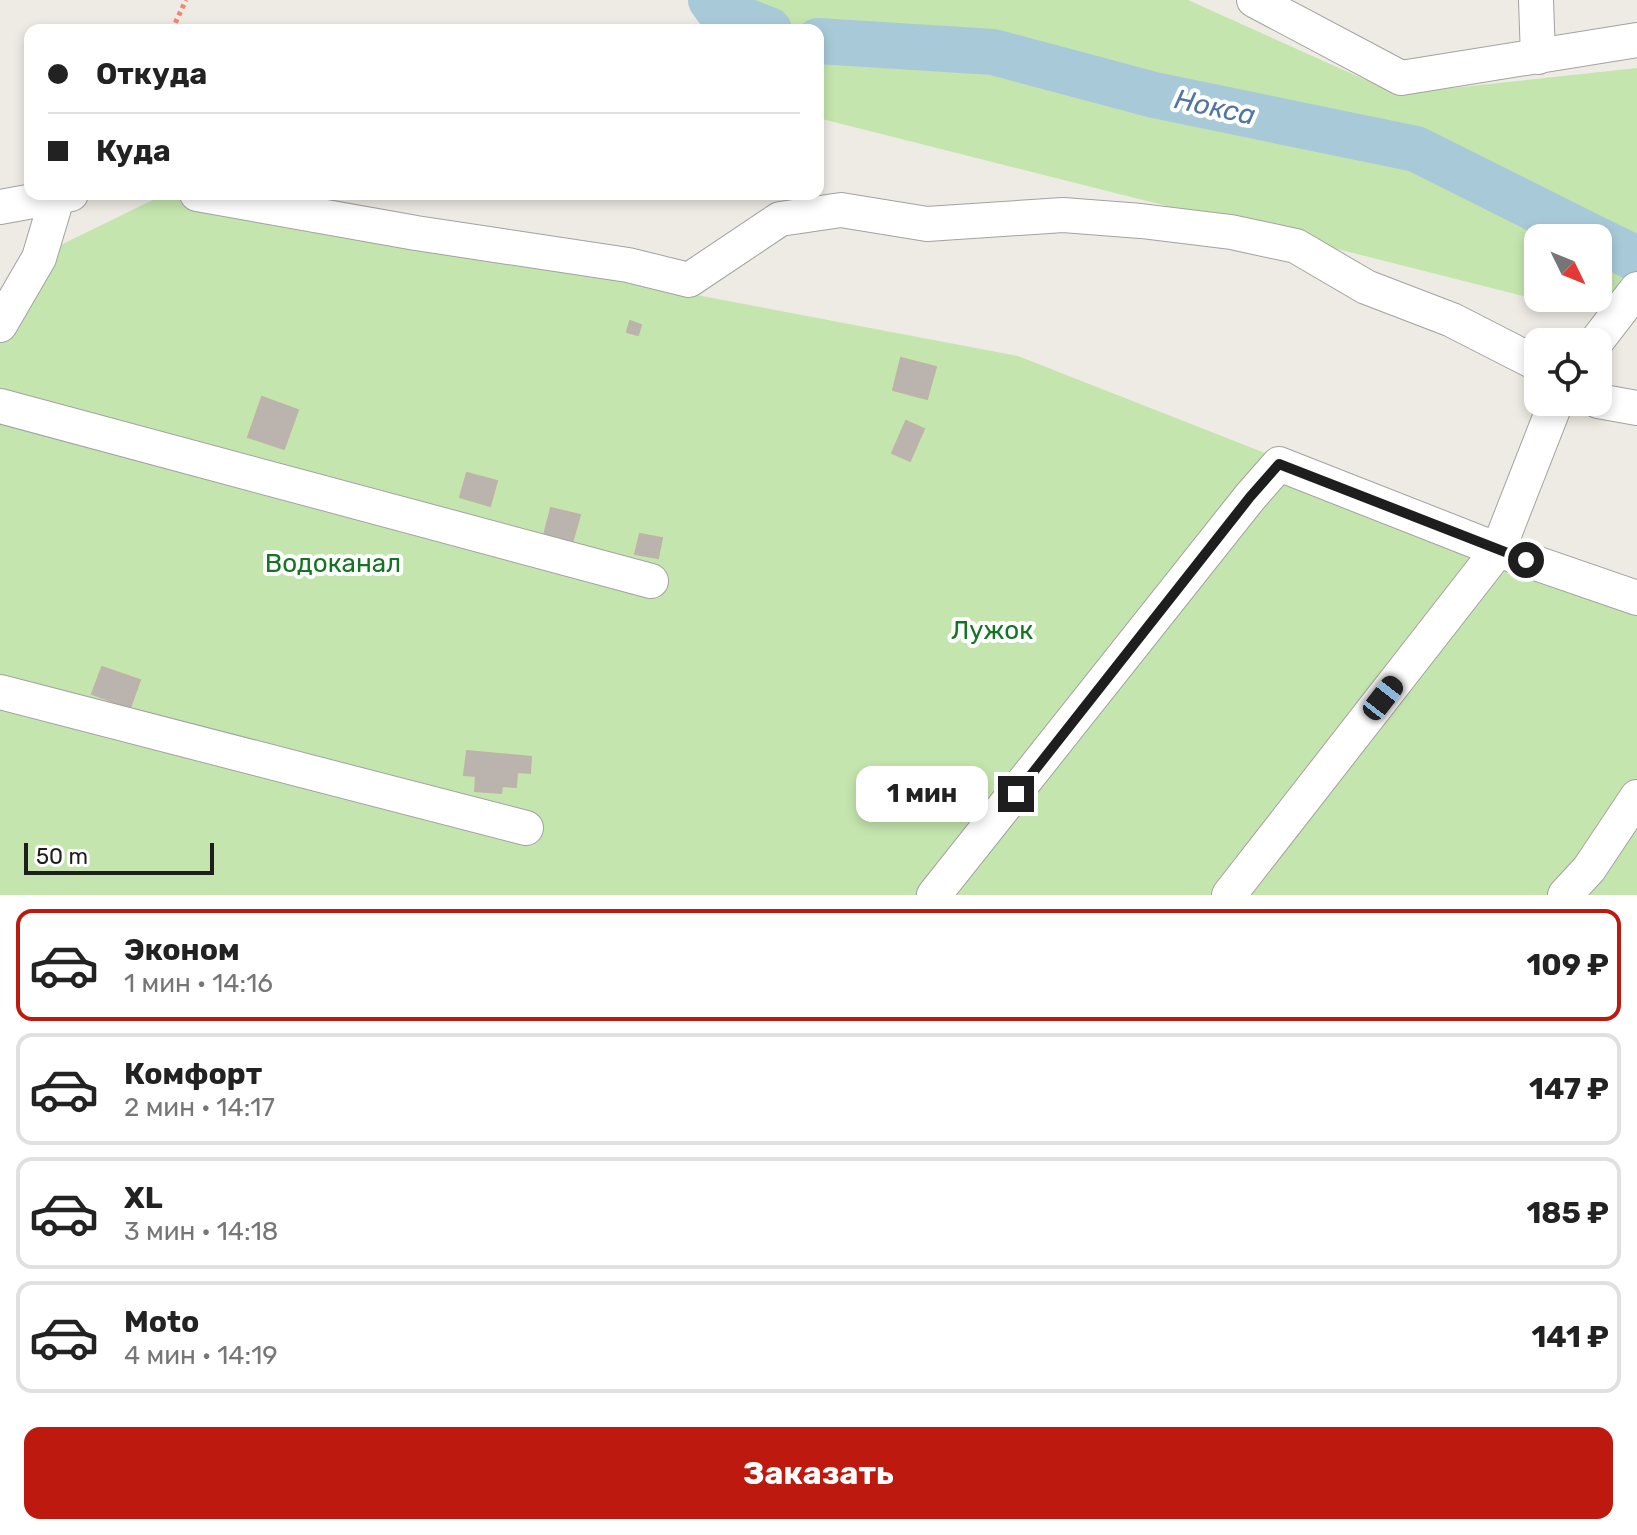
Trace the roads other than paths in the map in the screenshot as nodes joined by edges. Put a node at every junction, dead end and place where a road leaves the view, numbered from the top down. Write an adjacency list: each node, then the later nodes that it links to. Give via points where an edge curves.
1 (1254, 0): 4 (lane, via 1401,78)
2 (1536, 0): 4 (lane)
3 (1637, 40): 4 (lane)
4 (1538, 57)
5 (41, 200): 8 (lane)
6 (62, 200): 10 (lane, via 39,258)
7 (233, 200): 12 (lane, via 628,265 689,280 780,219 841,210 927,224 1063,215 1231,232 1296,246 1366,287 1452,320)
8 (0, 207)
9 (1636, 290): 11 (lane)
10 (0, 325)
11 (1607, 328)
12 (1524, 357)
13 (1612, 404): 15 (lane)
14 (0, 406): 18 (lane)
15 (1637, 408)
16 (1551, 416): 17 (lane)
17 (1498, 550): 19 (lane); 23 (lane, via 1279,464); 24 (lane)
18 (651, 581)
19 (1637, 598)
20 (0, 692): 22 (lane)
21 (1637, 797): 25 (lane)
22 (526, 828)
23 (934, 895)
24 (1229, 895)
25 (1565, 895)

